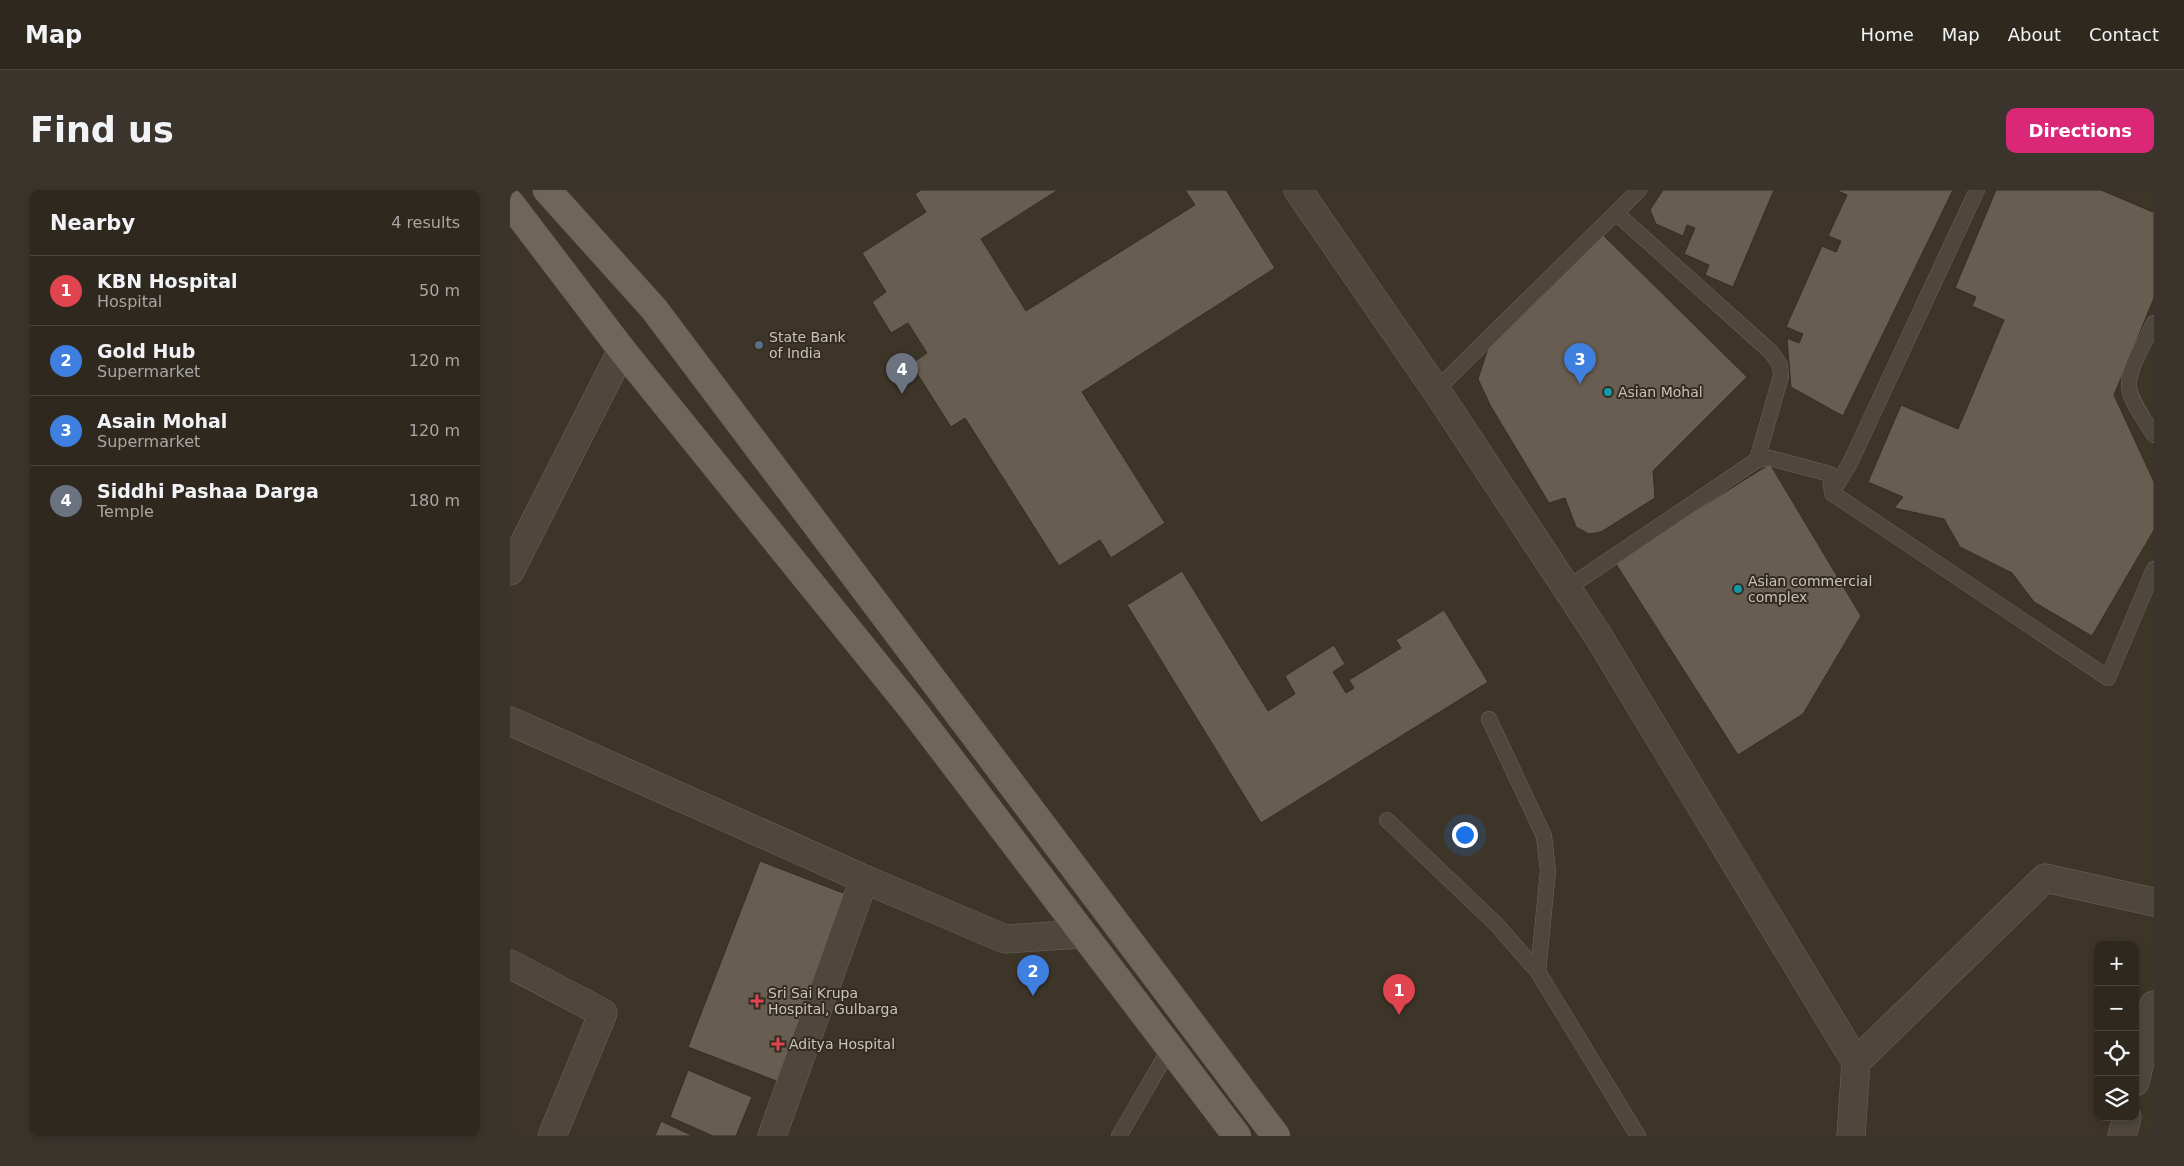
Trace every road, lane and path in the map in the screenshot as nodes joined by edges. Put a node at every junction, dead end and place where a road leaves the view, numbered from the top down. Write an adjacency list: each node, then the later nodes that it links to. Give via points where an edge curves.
1 (547, 190): 33 (main road, via 654,309)
2 (1298, 190): 9 (street)
3 (1639, 190): 6 (lane)
4 (1977, 190): 12 (lane, via 1850,463)
5 (510, 203): 8 (main road)
6 (1616, 213): 9 (lane); 11 (lane, via 1770,352 1780,365 1780,376)
7 (2154, 322): 10 (lane, via 2131,373 2129,387)
8 (622, 350): 14 (street); 21 (main road, via 913,710)
9 (1436, 390): 15 (street)
10 (2154, 435)
11 (1757, 460): 12 (lane, via 1770,458 1830,474); 15 (lane)
12 (1832, 493): 13 (lane, via 2108,678)
13 (2154, 569)
14 (510, 571)
15 (1566, 589): 26 (street, via 1597,634)
16 (1489, 718): 23 (lane, via 1544,836 1548,871)
17 (510, 721): 19 (street)
18 (1387, 820): 23 (lane, via 1497,925)
19 (864, 879): 21 (street, via 1005,938); 30 (street)
20 (2154, 902): 26 (street, via 2045,878)
21 (1082, 934): 25 (main road)
22 (510, 964): 29 (street, via 604,1013)
23 (1538, 972): 34 (lane)
24 (2154, 1005): 27 (street)
25 (1170, 1048): 31 (lane); 32 (main road)
26 (1856, 1062): 35 (street)
27 (2136, 1076)
28 (2126, 1121): 36 (street)
29 (552, 1136)
30 (772, 1136)
31 (1119, 1136)
32 (1237, 1136)
33 (1276, 1136)
34 (1638, 1136)
35 (1851, 1136)
36 (2122, 1136)

